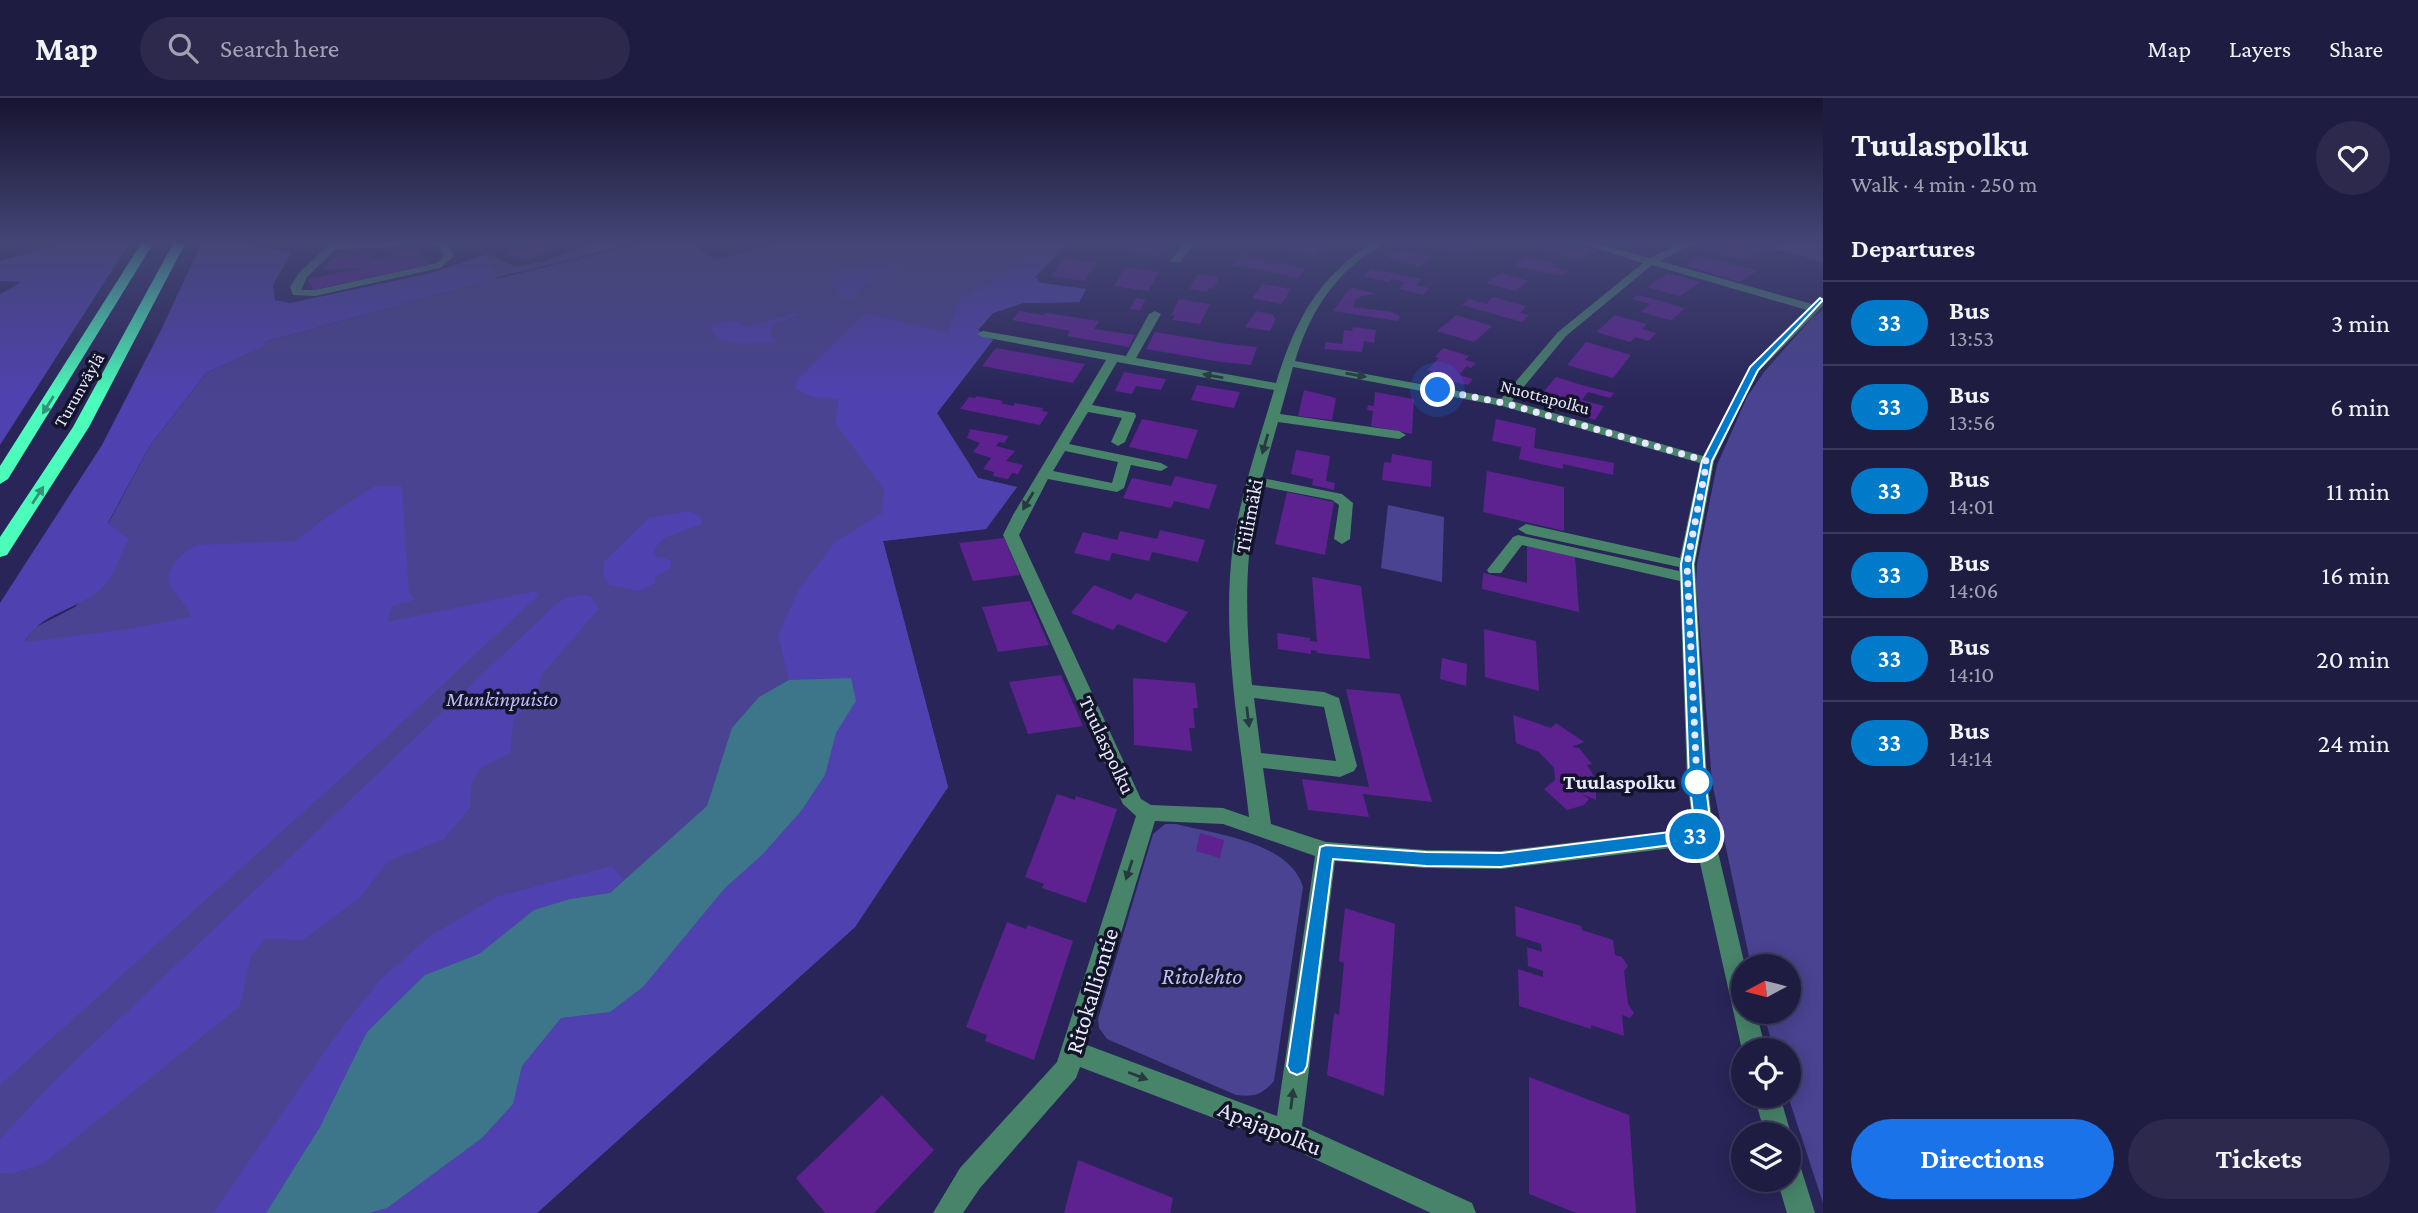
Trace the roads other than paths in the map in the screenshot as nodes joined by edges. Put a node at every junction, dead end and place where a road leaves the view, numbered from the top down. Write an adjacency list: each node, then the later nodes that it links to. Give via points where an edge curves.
1 (115, 294): 22 (highway, Turunväylä, one-way to 22)
2 (152, 294): 26 (highway, Turunväylä, one-way to 2, via 80,427)
3 (1320, 294): 10 (street, Tiilimäki, via 1301,324)
4 (1611, 294): 12 (street, via 1562,334)
5 (1777, 294): 6 (street)
6 (1818, 304): 19 (street, via 1754,369)
7 (1155, 314): 9 (street, Tuulaspolku)
8 (983, 334): 9 (street)
9 (1121, 360): 11 (street, one-way to 9); 13 (street, Tuulaspolku)
10 (1289, 363): 11 (street, Tiilimäki); 12 (street, Nuottapolku, one-way to 12)
11 (1281, 388): 14 (street, Tiilimäki)
12 (1504, 403): 19 (street, Nuottapolku)
13 (1084, 407): 16 (street, via 1130,416); 17 (street, Tuulaspolku)
14 (1273, 417): 15 (street); 23 (street, Tiilimäki, one-way to 23)
15 (1399, 435)
16 (1118, 442)
17 (1061, 446): 18 (street); 21 (street, Tuulaspolku)
18 (1126, 460): 20 (street); 21 (street, via 1117,488)
19 (1707, 461): 28 (street)
20 (1161, 467)
21 (1044, 474): 31 (street, Tuulaspolku, one-way to 31, via 1011,535 1133,804)
22 (0, 478)
23 (1255, 481): 25 (street, via 1337,496 1346,503); 29 (street, Tiilimäki, via 1239,568)
24 (1526, 529): 28 (street)
25 (1342, 539)
26 (0, 551)
27 (1495, 570): 28 (street, via 1518,540)
28 (1687, 571): 33 (street)
29 (1244, 691): 30 (street, Tiilimäki, one-way to 30); 30 (street, via 1332,703 1347,766)
30 (1253, 760): 32 (street, Tiilimäki)
31 (1147, 813): 32 (street, Tuulaspolku, via 1223,816); 36 (street, Ritokalliontie, one-way to 36)
32 (1261, 827): 34 (street, Tuulaspolku)
33 (1704, 835): 34 (street, Tuulaspolku, via 1501,860); 35 (street)
34 (1326, 851): 37 (street, one-way to 34)
35 (1731, 956)
36 (1074, 1052): 37 (street, Apajapolku, one-way to 37); 39 (street, Ritokalliontie, via 1067,1069 970,1178)
37 (1288, 1133): 40 (street, Apajapolku)
38 (1795, 1192): 41 (street)
39 (947, 1213)
40 (1462, 1213)
41 (1801, 1213)

